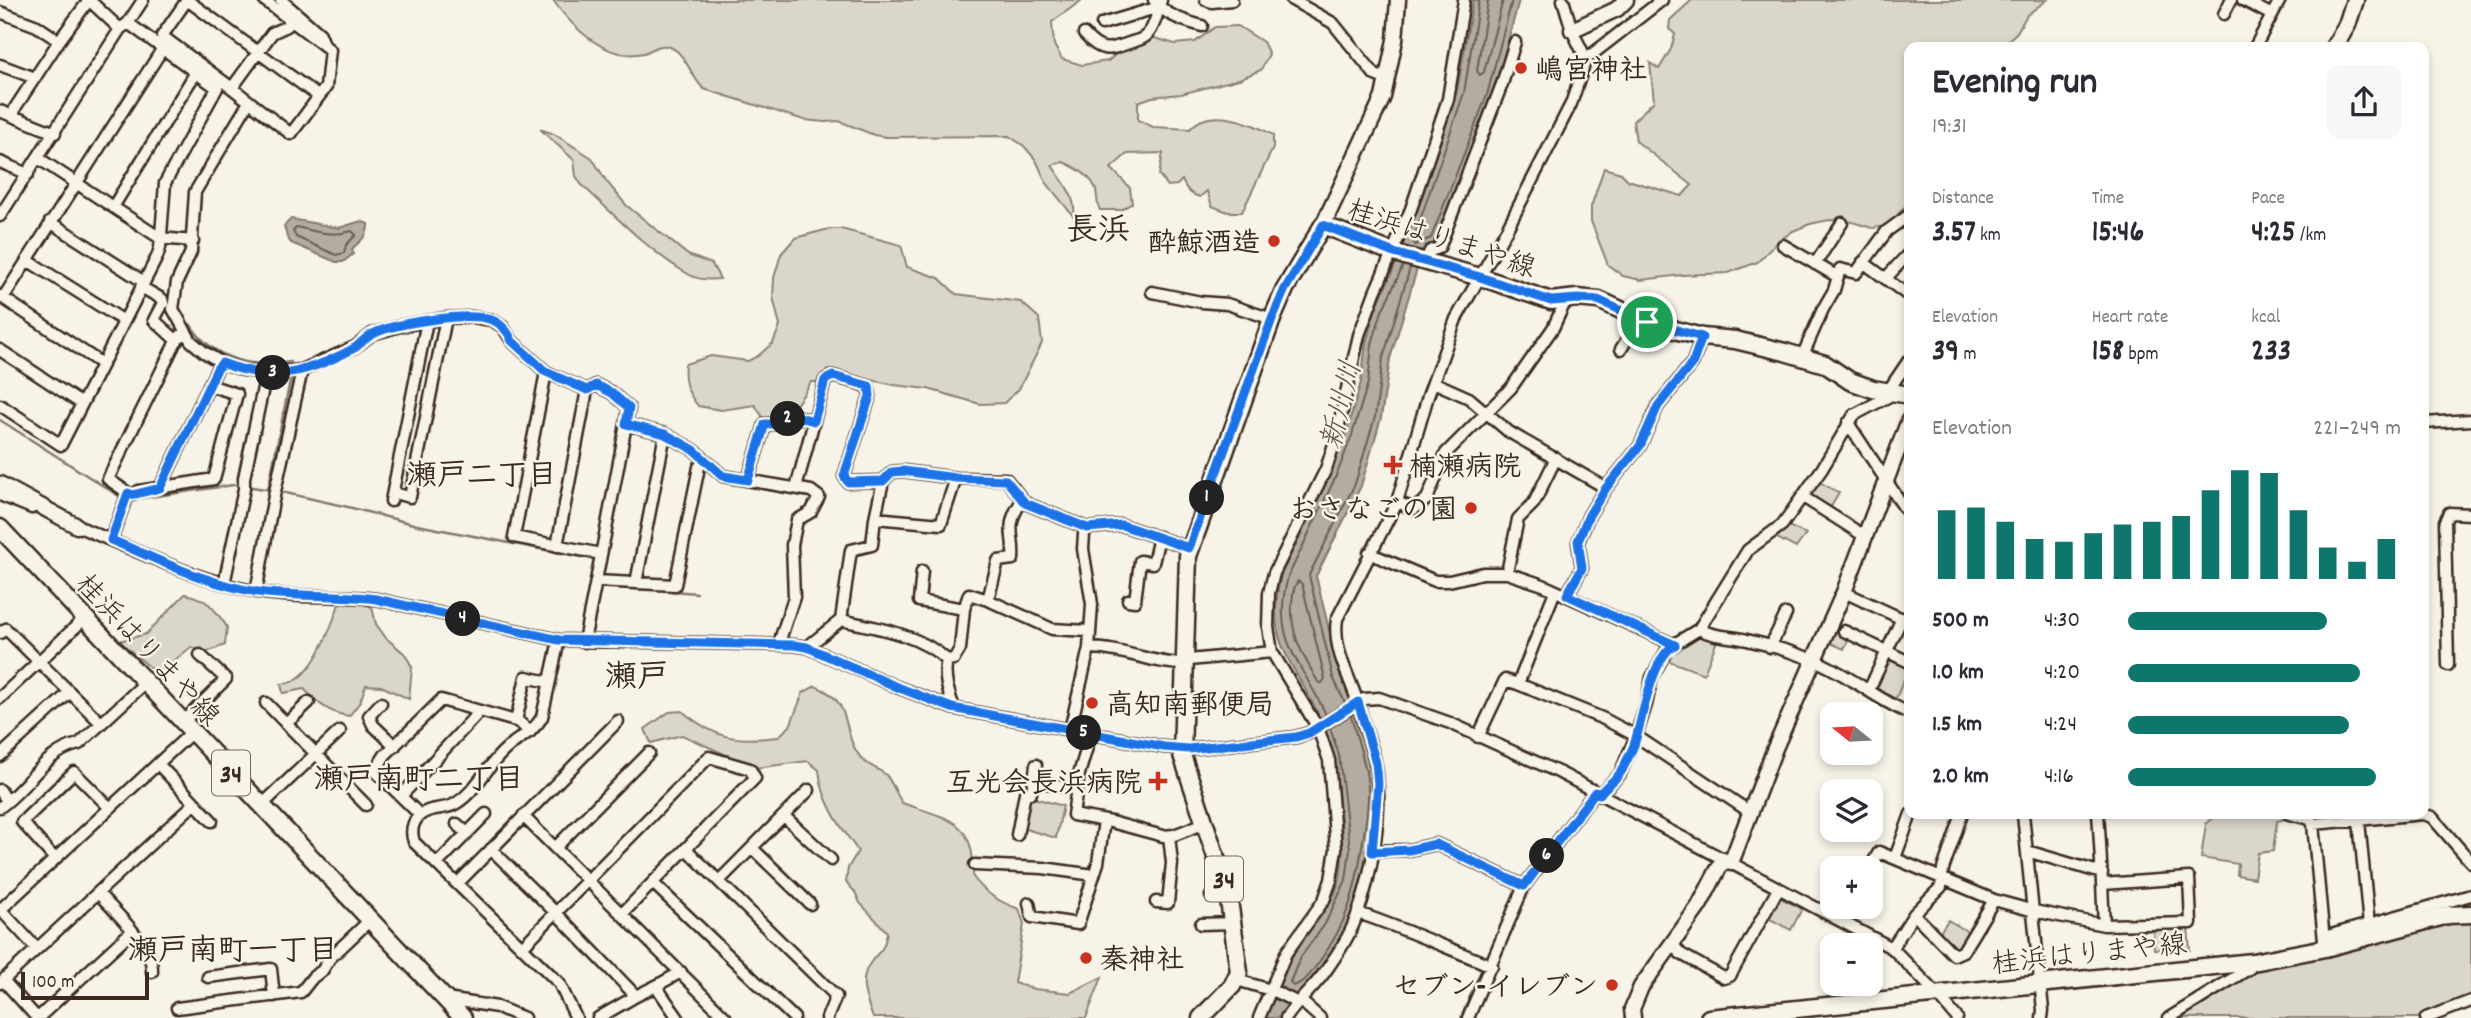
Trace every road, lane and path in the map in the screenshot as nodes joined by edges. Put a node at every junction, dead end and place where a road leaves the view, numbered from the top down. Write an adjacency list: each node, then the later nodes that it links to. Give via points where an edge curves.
1 (89, 0): 24 (street); 28 (street)
2 (143, 0): 24 (street)
3 (187, 0): 34 (street); 40 (street, via 162,36)
4 (264, 0): 22 (street)
5 (281, 0): 32 (street, via 320,34)
6 (1206, 0): 7 (street)
7 (1232, 0)
8 (1292, 0): 39 (street, via 1333,23 1375,75)
9 (1398, 0): 39 (street)
10 (1464, 0): 59 (street, via 1448,99)
11 (1563, 0): 26 (street)
12 (1626, 0): 26 (street)
13 (1662, 0): 35 (street)
14 (2231, 0): 20 (street)
15 (2243, 0): 21 (street)
16 (2280, 0): 21 (street)
17 (2355, 0): 31 (main road)
18 (1158, 2): 23 (street); 25 (street, via 1180,19); 27 (street, via 1150,32 1142,39 1103,49)
19 (0, 12): 28 (street, via 37,26)
20 (2224, 15)
21 (2272, 15): 30 (street)
22 (292, 22): 32 (street); 34 (street, via 272,33)
23 (1102, 24)
24 (124, 26): 33 (street); 45 (street)
25 (1202, 26)
26 (1572, 30): 35 (street)
27 (1084, 34)
28 (59, 41): 38 (street)
29 (1515, 42): 62 (street, via 1439,248 1430,251)
30 (2258, 42)
31 (2337, 42)
32 (324, 45): 41 (street, via 330,50 329,62 326,87)
33 (163, 48): 37 (street); 49 (street)
34 (258, 51): 40 (street); 41 (street)
35 (1586, 59): 65 (street, via 1571,104)
36 (0, 65): 38 (street)
37 (196, 72): 50 (street); 56 (street, via 217,88 165,183)
38 (35, 78): 44 (street)
39 (1388, 80): 55 (street, via 1373,123)
40 (232, 88): 42 (street)
41 (318, 96): 42 (street, via 291,134)
42 (249, 102): 57 (street, via 195,192)
43 (0, 111): 44 (street)
44 (14, 115): 45 (street)
45 (55, 133): 46 (street)
46 (38, 159): 48 (street); 49 (street)
47 (0, 162): 48 (street)
48 (28, 174): 51 (street)
49 (76, 183): 50 (street); 53 (street)
50 (113, 207): 56 (street)
51 (0, 216)
52 (1904, 218): 63 (street, via 1886,231)
53 (50, 222): 61 (street); 68 (street)
54 (1842, 223): 64 (street)
55 (1323, 225): 59 (main road, 桂浜はりまや線); 75 (main road, 桂浜はりまや線 / 34)
56 (160, 239): 57 (street); 68 (street, via 157,257)
57 (193, 241): 78 (street, via 174,297 173,309)
58 (1783, 245): 64 (street)
59 (1396, 253): 62 (main road, 桂浜はりまや線); 162 (street, via 1359,335 1326,469 1274,573 1267,614)
60 (1904, 258): 67 (street)
61 (27, 260): 71 (street); 76 (street)
62 (1423, 262): 65 (main road, 桂浜はりまや線)
63 (1863, 262): 66 (street, via 1856,273 1840,268); 67 (street)
64 (1815, 264): 66 (street)
65 (1480, 277): 72 (main road, 桂浜はりまや線, via 1551,301); 90 (street, via 1456,318)
66 (1838, 277): 83 (street)
67 (1886, 278): 70 (street)
68 (143, 284): 76 (street); 80 (street, via 162,299 154,320)
69 (1152, 292): 75 (street, via 1227,304)
70 (1904, 292)
71 (2, 297): 85 (street)
72 (1566, 300): 74 (main road, 桂浜はりまや線, via 1598,300); 98 (street, via 1553,328)
73 (446, 318): 77 (street); 87 (street, via 492,320); 97 (street)
74 (1640, 318): 79 (main road, 桂浜はりまや線); 81 (street)
75 (1272, 319): 131 (main road, 桂浜はりまや線 / 34)
76 (124, 321): 85 (street)
77 (427, 321): 86 (street, via 372,334 355,347); 95 (street)
78 (185, 332): 80 (street); 84 (street)
79 (1702, 337): 83 (main road, 桂浜はりまや線, via 1735,340); 115 (street, via 1693,362 1658,406 1640,446)
80 (177, 341): 117 (street, via 108,479)
81 (1621, 349)
82 (0, 350): 94 (street)
83 (1802, 358): 93 (main road, 桂浜はりまや線, via 1825,364 1873,390)
84 (222, 363): 88 (street); 91 (street)
85 (102, 364): 94 (street)
86 (302, 370): 88 (street); 140 (street)
87 (546, 372): 92 (street); 130 (street, via 514,537)
88 (269, 373): 138 (street)
89 (1904, 374): 93 (street)
90 (1433, 382): 98 (street, via 1469,398); 119 (street)
91 (209, 385): 113 (street); 113 (street, via 236,394 214,479)
92 (587, 390): 102 (street, via 596,385 612,393 629,408); 130 (street)
93 (1897, 393): 103 (street, via 1853,415)
94 (82, 404): 96 (street, via 61,445)
95 (411, 404): 97 (street); 97 (street, via 392,497 411,496)
96 (0, 405)
97 (428, 407)
98 (1488, 413): 106 (street, via 1509,432); 119 (street, via 1446,453 1427,499 1414,509)
99 (2471, 419): 101 (street)
100 (814, 421): 109 (street, via 792,415 778,424 765,424); 110 (street, via 825,380 833,376 869,386 870,396 844,476 848,482); 114 (street)
101 (2429, 423)
102 (626, 424): 104 (street); 132 (street)
103 (1848, 424): 112 (street); 118 (street)
104 (665, 434): 107 (street); 137 (street)
105 (1904, 435): 112 (street)
106 (1556, 458): 115 (street); 135 (street, via 1534,503 1518,519)
107 (705, 460): 109 (street, via 723,476); 137 (street, via 699,467 675,586)
108 (956, 478): 110 (street, via 903,471 892,472); 120 (street, via 1006,480); 123 (street, via 941,524)
109 (748, 480): 114 (street)
110 (883, 481): 123 (street)
111 (0, 484): 124 (street)
112 (1887, 484): 121 (street); 128 (street)
113 (160, 488): 117 (street)
114 (796, 488): 157 (street, via 819,497 811,512 797,520 792,545 793,597)
115 (1606, 488): 142 (street, via 1578,541 1582,568)
116 (0, 495): 124 (street)
117 (126, 497): 129 (street)
118 (1803, 497): 128 (street); 151 (street, via 1782,525 1748,550)
119 (1397, 502): 133 (street)
120 (1025, 503): 126 (street); 143 (street, via 1018,506 1011,523 1013,559 998,561)
121 (1904, 508)
122 (2471, 514): 170 (street, via 2449,513 2445,521)
123 (876, 518): 149 (street, via 872,545 851,550)
124 (77, 526): 129 (street)
125 (0, 528): 147 (main road, 桂浜はりまや線 / 34)
126 (1087, 528): 127 (street, via 1122,525); 152 (street, via 1083,549 1092,604)
127 (1159, 537): 131 (street); 144 (street, via 1153,563 1140,561 1135,601)
128 (1866, 537): 141 (street)
129 (111, 540): 138 (street)
130 (557, 546): 132 (street)
131 (1189, 548): 169 (main road, 桂浜はりまや線 / 34)
132 (601, 554): 136 (street)
133 (1369, 554): 135 (street, via 1435,581); 180 (street, via 1335,629)
134 (922, 571): 145 (street, via 919,601)
135 (1507, 573): 139 (street)
136 (596, 581): 137 (street); 156 (street)
137 (636, 583)
138 (225, 584): 140 (street)
139 (1555, 591): 142 (street); 173 (street)
140 (256, 592): 155 (street, via 376,599)
141 (1844, 592): 148 (street); 166 (street)
142 (1567, 595): 158 (street)
143 (988, 600): 145 (street, via 969,594); 152 (street, via 1052,629)
144 (1128, 600)
145 (964, 609): 165 (street, via 960,649 954,659)
146 (1786, 614): 160 (street)
147 (84, 619): 168 (street); 172 (main road, 桂浜はりまや線 / 34)
148 (1904, 619)
149 (841, 620): 159 (street); 165 (street, via 918,640)
150 (1904, 623): 163 (street)
151 (1699, 629): 158 (street); 160 (street)
152 (1089, 631): 161 (street)
153 (1844, 631): 163 (street)
154 (0, 633): 168 (street, via 6,629)
155 (559, 640): 156 (street); 171 (street)
156 (584, 642): 157 (street)
157 (779, 643): 159 (street)
158 (1675, 645): 194 (street, via 1668,648 1652,677)
159 (807, 647): 181 (street)
160 (1770, 647): 166 (street)
161 (1089, 648): 169 (street); 190 (street)
162 (1272, 652): 169 (street); 188 (street)
163 (1887, 652): 167 (street); 174 (street)
164 (201, 655): 189 (street, via 226,679)
165 (947, 660): 181 (street)
166 (1813, 660): 174 (street); 214 (street)
167 (1904, 660)
168 (39, 662): 175 (street); 176 (street)
169 (1185, 664): 197 (main road, 桂浜はりまや線 / 34)
170 (2448, 665)
171 (549, 682): 185 (street, via 526,677); 192 (street, via 542,717)
172 (145, 683): 186 (street); 189 (main road, 桂浜はりまや線 / 34)
173 (1518, 684): 194 (street); 195 (street, via 1505,680)
174 (1869, 690): 183 (street)
175 (70, 692): 186 (street); 200 (street)
176 (0, 698)
177 (309, 702): 187 (street)
178 (266, 703): 187 (street)
179 (381, 703): 196 (street, via 369,716)
180 (1356, 703): 188 (street); 195 (street, via 1378,698); 240 (street, via 1376,763)
181 (952, 708): 190 (street)
182 (480, 711): 185 (street); 196 (street, via 441,700); 208 (street)
183 (1904, 711)
184 (618, 721): 217 (street)
185 (516, 722): 192 (street)
186 (101, 723): 210 (street, via 79,744 54,754)
187 (286, 724): 199 (street)
188 (1319, 726): 197 (street, via 1284,739); 294 (street, via 1333,793 1336,849 1331,880 1324,900 1286,953)
189 (187, 728): 201 (street); 211 (main road, 桂浜はりまや線 / 34)
190 (1070, 730): 193 (street)
191 (340, 731): 199 (street)
192 (530, 732): 216 (street, via 506,749 464,798)
193 (1091, 734): 197 (street); 206 (street)
194 (1636, 736): 207 (street, via 1620,774); 214 (street)
195 (1478, 737): 207 (street)
196 (395, 746): 208 (street, via 375,771)
197 (1182, 749): 229 (main road, 桂浜はりまや線 / 34)
198 (649, 753): 235 (street)
199 (316, 754): 211 (street); 212 (street)
200 (0, 756)
201 (158, 764): 209 (street); 213 (street)
202 (1036, 765): 203 (street)
203 (1034, 780): 206 (street); 233 (street, via 1031,793 1025,793)
204 (0, 790): 210 (street)
205 (809, 790): 218 (street)
206 (1077, 790): 227 (street, via 1073,815)
207 (1597, 793): 245 (street); 256 (street)
208 (401, 796): 216 (street)
209 (195, 803): 226 (street); 258 (street)
210 (4, 804)
211 (262, 805): 274 (main road, 桂浜はりまや線 / 34)
212 (366, 805)
213 (110, 808): 243 (street); 243 (street, via 74,772 22,822)
214 (1750, 812): 245 (street)
215 (486, 814): 232 (street)
216 (420, 815): 247 (street, via 411,834)
217 (523, 816): 235 (street); 237 (street)
218 (784, 816): 236 (street); 244 (street)
219 (2429, 816): 246 (street)
220 (1909, 819): 242 (street)
221 (1960, 819): 250 (street)
222 (2024, 819): 239 (street)
223 (2098, 819): 251 (street)
224 (2309, 819): 231 (street)
225 (2377, 819): 228 (street)
226 (212, 821)
227 (1104, 821): 234 (street); 249 (street)
228 (2359, 821): 231 (street); 278 (street)
229 (1205, 823): 234 (street); 259 (main road, 桂浜はりまや線 / 34)
230 (457, 824): 232 (street)
231 (2313, 824): 280 (street)
232 (467, 833): 247 (street)
233 (1017, 835)
234 (1169, 836): 263 (street, via 1168,903)
235 (555, 848): 252 (street)
236 (752, 848): 253 (street); 265 (street)
237 (491, 849): 255 (street); 268 (street)
238 (686, 849): 252 (street, via 755,778 750,769 709,757); 253 (street); 254 (street)
239 (2027, 851): 251 (street); 267 (street)
240 (1372, 852): 256 (street, via 1436,844); 269 (street)
241 (1877, 856): 242 (street, via 1879,852)
242 (1895, 858): 250 (street)
243 (55, 859): 266 (street)
244 (831, 860)
245 (1727, 862): 257 (street); 281 (street)
246 (2471, 862)
247 (437, 864): 255 (street)
248 (975, 864): 249 (street)
249 (1094, 875): 264 (street, via 1078,925 1032,917)
250 (1942, 878): 262 (street); 271 (street, via 1941,887)
251 (2102, 879): 277 (street); 277 (street, via 2189,878 2191,923)
252 (588, 880): 268 (street); 270 (street)
253 (719, 881): 311 (street, via 835,996)
254 (653, 883): 270 (street); 310 (street)
255 (457, 884): 282 (street)
256 (1524, 886): 286 (street)
257 (1778, 889): 273 (street); 281 (street, via 1730,976 1724,978)
258 (98, 893): 279 (street); 284 (street)
259 (1228, 893): 261 (street); 275 (main road, 桂浜はりまや線 / 34)
260 (2471, 895): 278 (street)
261 (1210, 896)
262 (1994, 900): 267 (street); 271 (street, via 1963,951 1954,955)
263 (1156, 902)
264 (1029, 903)
265 (810, 904)
266 (0, 910): 284 (street)
267 (2034, 911): 277 (street); 292 (street)
268 (556, 913): 282 (street); 297 (street)
269 (1358, 913): 286 (street); 298 (street, via 1326,971)
270 (622, 914): 288 (street)
271 (1914, 914): 283 (street)
272 (2471, 914): 280 (main road, 桂浜はりまや線, via 2448,915)
273 (1842, 920): 283 (street)
274 (369, 921): 296 (street, via 301,992); 300 (main road, 桂浜はりまや線 / 34)
275 (1234, 923): 276 (street); 290 (main road, 桂浜はりまや線 / 34)
276 (1201, 925)
277 (2104, 925)
278 (2369, 925): 280 (street)
279 (132, 931): 287 (street); 303 (street)
280 (2325, 943): 285 (main road, 桂浜はりまや線)
281 (1673, 945): 317 (street, via 1641,987)
282 (522, 947): 306 (street, via 559,983)
283 (1892, 948): 295 (street)
284 (37, 949): 291 (street)
285 (2253, 962): 292 (main road, 桂浜はりまや線); 321 (street)
286 (1492, 966): 316 (street)
287 (152, 972)
288 (681, 972): 293 (street); 309 (street)
289 (208, 977): 296 (street, via 271,969)
290 (1237, 980): 294 (street); 312 (main road)
291 (1, 982): 303 (street)
292 (2041, 983): 295 (main road, 桂浜はりまや線); 320 (street)
293 (656, 986): 297 (street); 308 (street)
294 (1272, 991): 298 (street); 313 (street)
295 (1938, 995): 302 (main road, 桂浜はりまや線); 319 (street)
296 (274, 996): 301 (street)
297 (636, 996): 307 (street)
298 (1298, 1001): 314 (street); 315 (street)
299 (2471, 1001): 322 (street)
300 (448, 1004): 304 (main road, 桂浜はりまや線 / 34); 305 (street, via 453,1000 497,1007)
301 (177, 1008)
302 (1818, 1013): 318 (main road, 桂浜はりまや線)
303 (38, 1018)
304 (463, 1018)
305 (524, 1018)
306 (576, 1018)
307 (598, 1018)
308 (678, 1018)
309 (726, 1018)
310 (794, 1018)
311 (827, 1018)
312 (1201, 1018)
313 (1259, 1018)
314 (1286, 1018)
315 (1320, 1018)
316 (1468, 1018)
317 (1633, 1018)
318 (1709, 1018)
319 (1957, 1018)
320 (2042, 1018)
321 (2169, 1018)
322 (2426, 1018)

